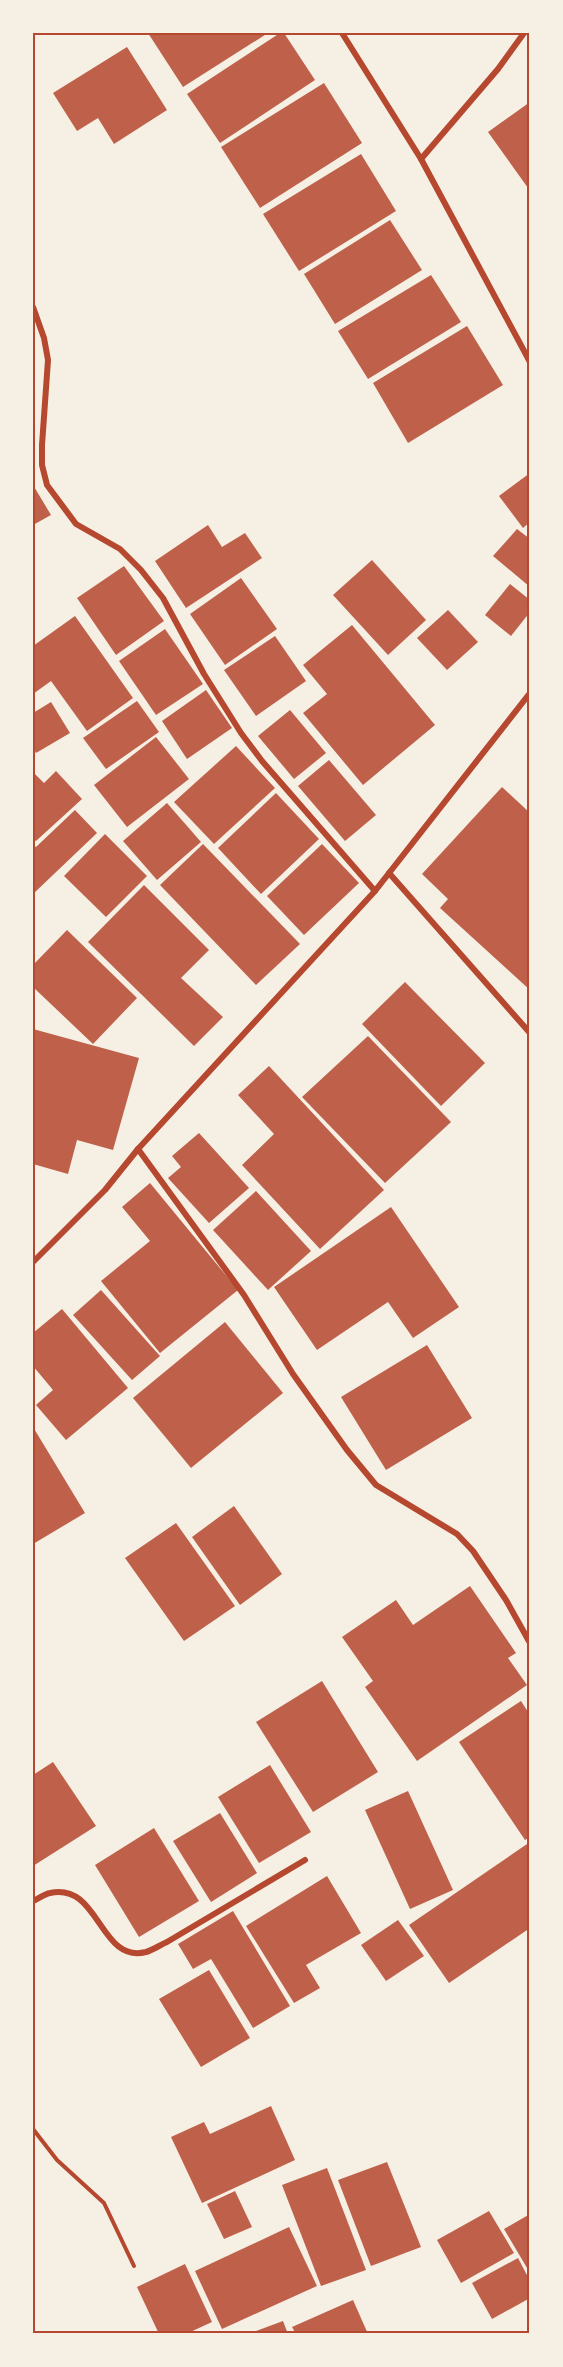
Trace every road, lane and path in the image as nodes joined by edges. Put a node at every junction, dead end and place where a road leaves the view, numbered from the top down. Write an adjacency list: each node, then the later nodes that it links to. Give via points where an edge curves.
1 (342, 33): 3 (street)
2 (524, 33): 3 (street)
3 (421, 159): 5 (street)
4 (33, 307): 8 (street, via 48,360 42,445 46,485 76,524 120,549 141,570 163,598 241,733)
5 (530, 362)
6 (530, 693): 7 (street)
7 (389, 873): 8 (street); 9 (street)
8 (375, 891): 10 (street)
9 (530, 1033)
10 (138, 1149): 11 (street, via 105,1190); 12 (street, via 244,1296 347,1450 376,1485 456,1534 473,1551)
11 (33, 1262)
12 (530, 1643)
13 (305, 1860): 14 (street, via 144,1953 117,1947 84,1900 68,1892 50,1893)
14 (33, 1901)
15 (33, 2129): 16 (path, via 57,2160 104,2203)
16 (134, 2266)

